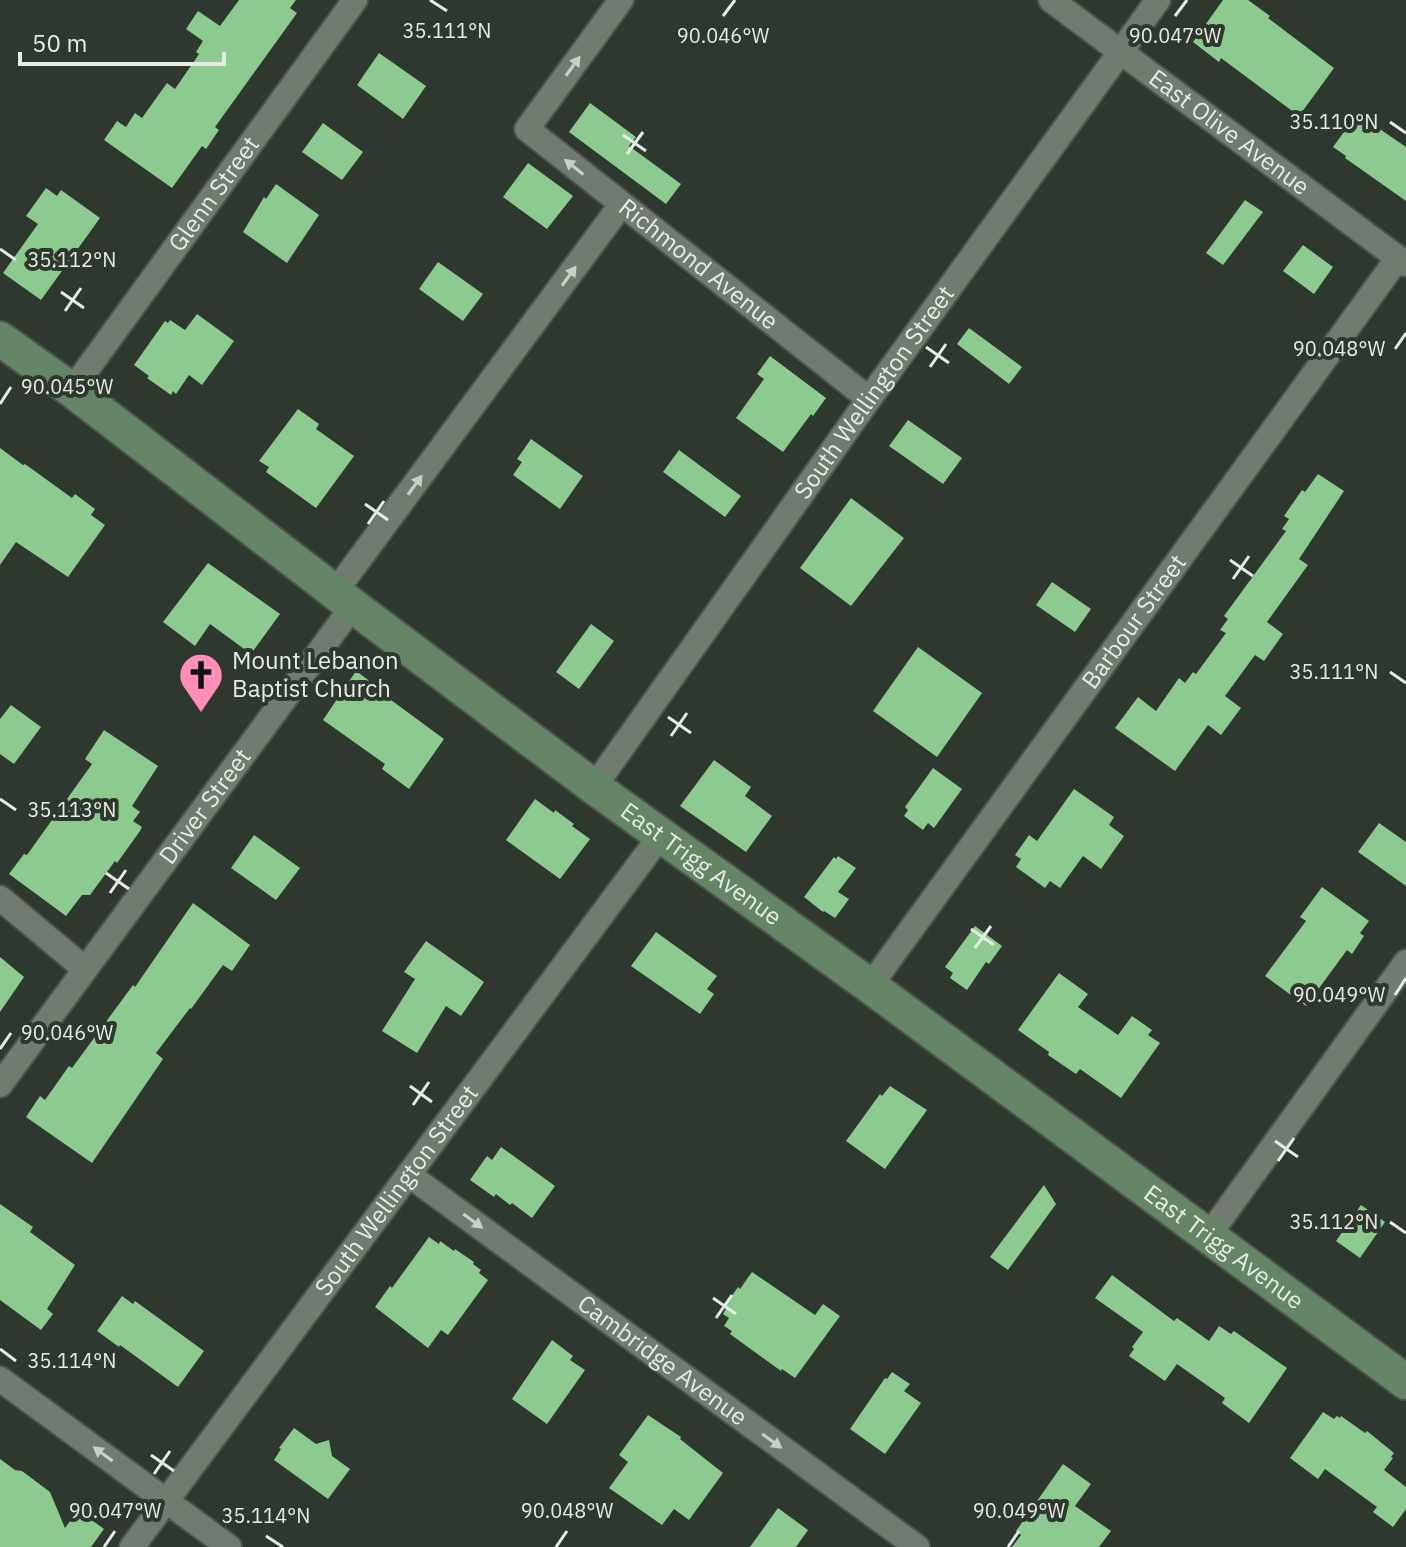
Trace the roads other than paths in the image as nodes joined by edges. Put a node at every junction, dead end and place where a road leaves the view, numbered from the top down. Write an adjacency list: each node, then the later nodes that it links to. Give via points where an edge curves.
1 (355, 0): 9 (street, Glenn Street)
2 (621, 0): 6 (street, Richmond Avenue, one-way to 2, via 527,129)
3 (1051, 0): 5 (street, East Olive Avenue)
4 (1158, 0): 5 (street, South Wellington Street)
5 (1120, 52): 7 (street, East Olive Avenue); 10 (street, South Wellington Street)
6 (621, 205): 10 (street, Richmond Avenue); 11 (street, Driver Street, one-way to 6)
7 (1402, 261): 17 (street, Barbour Street)
8 (0, 339): 9 (street, East Trigg Avenue)
9 (72, 390): 11 (street, East Trigg Avenue)
10 (869, 399): 12 (street, South Wellington Street)
11 (344, 599): 12 (street, East Trigg Avenue); 16 (street, Driver Street)
12 (594, 787): 13 (street, East Trigg Avenue)
13 (661, 835): 17 (street, East Trigg Avenue); 19 (street, South Wellington Street)
14 (0, 898): 16 (street)
15 (1406, 962): 20 (street)
16 (85, 969): 18 (street, Driver Street)
17 (870, 986): 20 (street, East Trigg Avenue)
18 (0, 1085)
19 (409, 1175): 23 (street, South Wellington Street); 26 (street, Cambridge Avenue, one-way to 26)
20 (1209, 1235): 22 (street, East Trigg Avenue)
21 (0, 1379): 23 (street, one-way to 21)
22 (1406, 1382)
23 (166, 1500): 24 (street, South Wellington Street); 25 (street)
24 (132, 1547)
25 (229, 1547)
26 (917, 1547)

